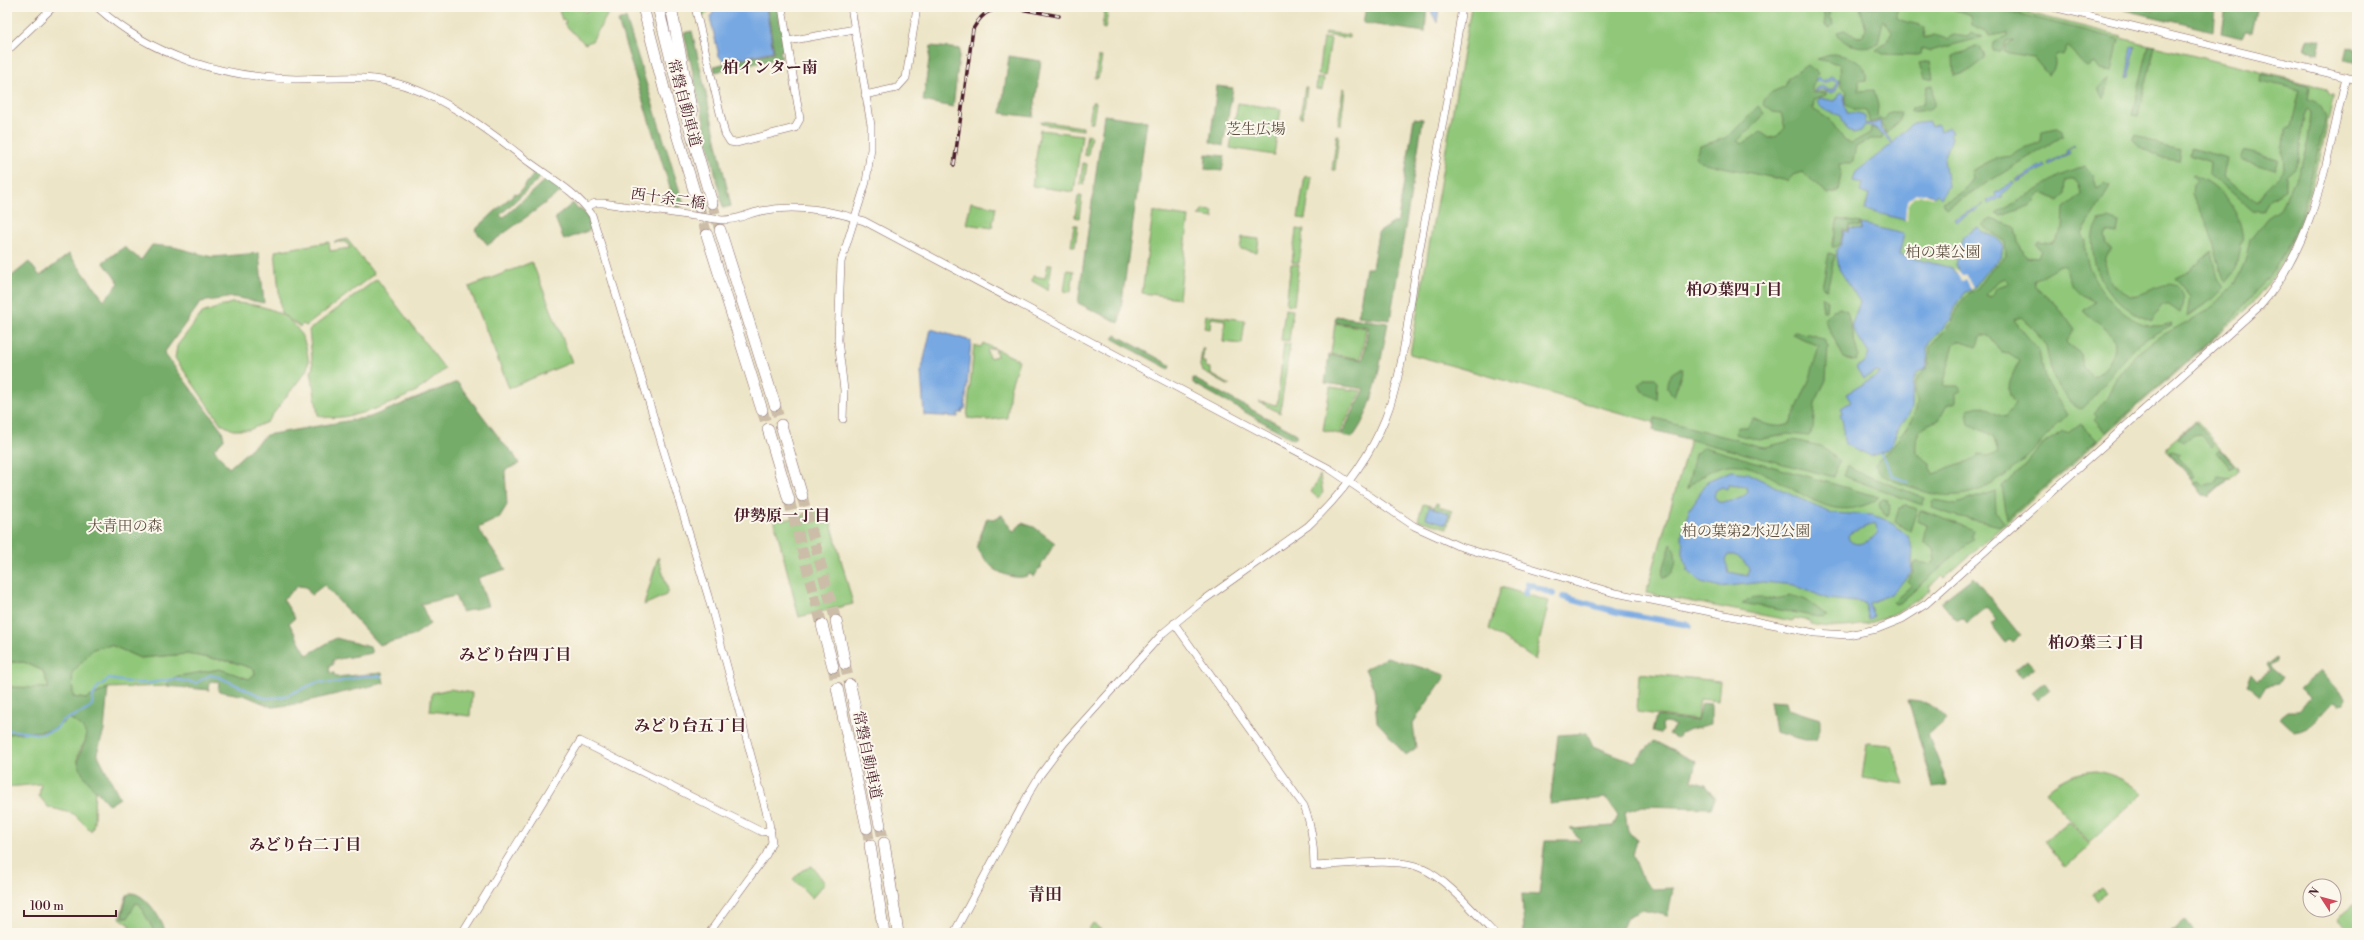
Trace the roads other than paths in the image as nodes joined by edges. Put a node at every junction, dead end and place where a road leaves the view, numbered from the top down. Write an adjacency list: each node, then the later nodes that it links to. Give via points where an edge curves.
1 (53, 7): 15 (street)
2 (97, 7): 22 (street, via 126,30 145,41 213,69 252,76 296,79 375,79 427,94 452,107 508,145)
3 (636, 7): 19 (highway)
4 (644, 7): 19 (highway, 常磐自動車道)
5 (658, 7): 20 (highway, 常磐自動車道)
6 (671, 7): 20 (highway, via 687,80)
7 (695, 7): 14 (street, via 724,134 730,142 736,143 795,128 798,125 800,120)
8 (782, 7): 14 (street)
9 (851, 7): 13 (street)
10 (917, 7): 18 (street, via 906,78 897,88)
11 (1462, 7): 32 (street, via 1401,361 1385,420 1362,464)
12 (2053, 7): 16 (street)
13 (855, 30): 14 (street); 18 (street)
14 (788, 41)
15 (7, 51)
16 (2346, 77): 17 (street); 32 (street, 西十余二橋, via 2312,216 2289,269 2269,296 1926,604 1902,619 1877,629 1848,635 1815,634 1611,592 1444,541 1403,520)
17 (2357, 80)
18 (865, 95): 24 (street, via 871,125 870,161)
19 (669, 108): 23 (highway, 常磐自動車道)
20 (699, 161): 21 (highway, 常磐自動車道)
21 (712, 203)
22 (587, 207): 24 (street, 西十余二橋, via 602,203 713,219 746,217 759,211 787,208 822,210); 44 (street, via 598,230 708,596)
23 (699, 207)
24 (854, 218): 29 (street, via 843,253 840,279 838,340 844,390); 32 (street, 西十余二橋, via 876,226)
25 (720, 230): 27 (highway)
26 (707, 235): 28 (highway)
27 (775, 405)
28 (762, 410)
29 (843, 419)
30 (781, 425): 33 (highway)
31 (768, 429): 34 (highway)
32 (1350, 480): 36 (street, via 1308,526)
33 (802, 496)
34 (788, 500)
35 (836, 621): 38 (highway)
36 (1174, 623): 51 (street, via 1134,663 1040,775); 52 (street, via 1304,806 1314,842 1314,866 1392,863 1420,867 1441,881)
37 (822, 625): 39 (highway)
38 (846, 664)
39 (833, 667)
40 (850, 685): 42 (highway, 常磐自動車道)
41 (837, 688): 43 (highway, 常磐自動車道)
42 (880, 826)
43 (867, 828)
44 (770, 830): 47 (street, via 762,832 580,741); 48 (street, via 772,842 766,855)
45 (884, 842): 50 (highway)
46 (870, 845): 49 (highway)
47 (462, 933)
48 (709, 933)
49 (884, 933)
50 (898, 933)
51 (954, 933)
52 (1494, 933)

